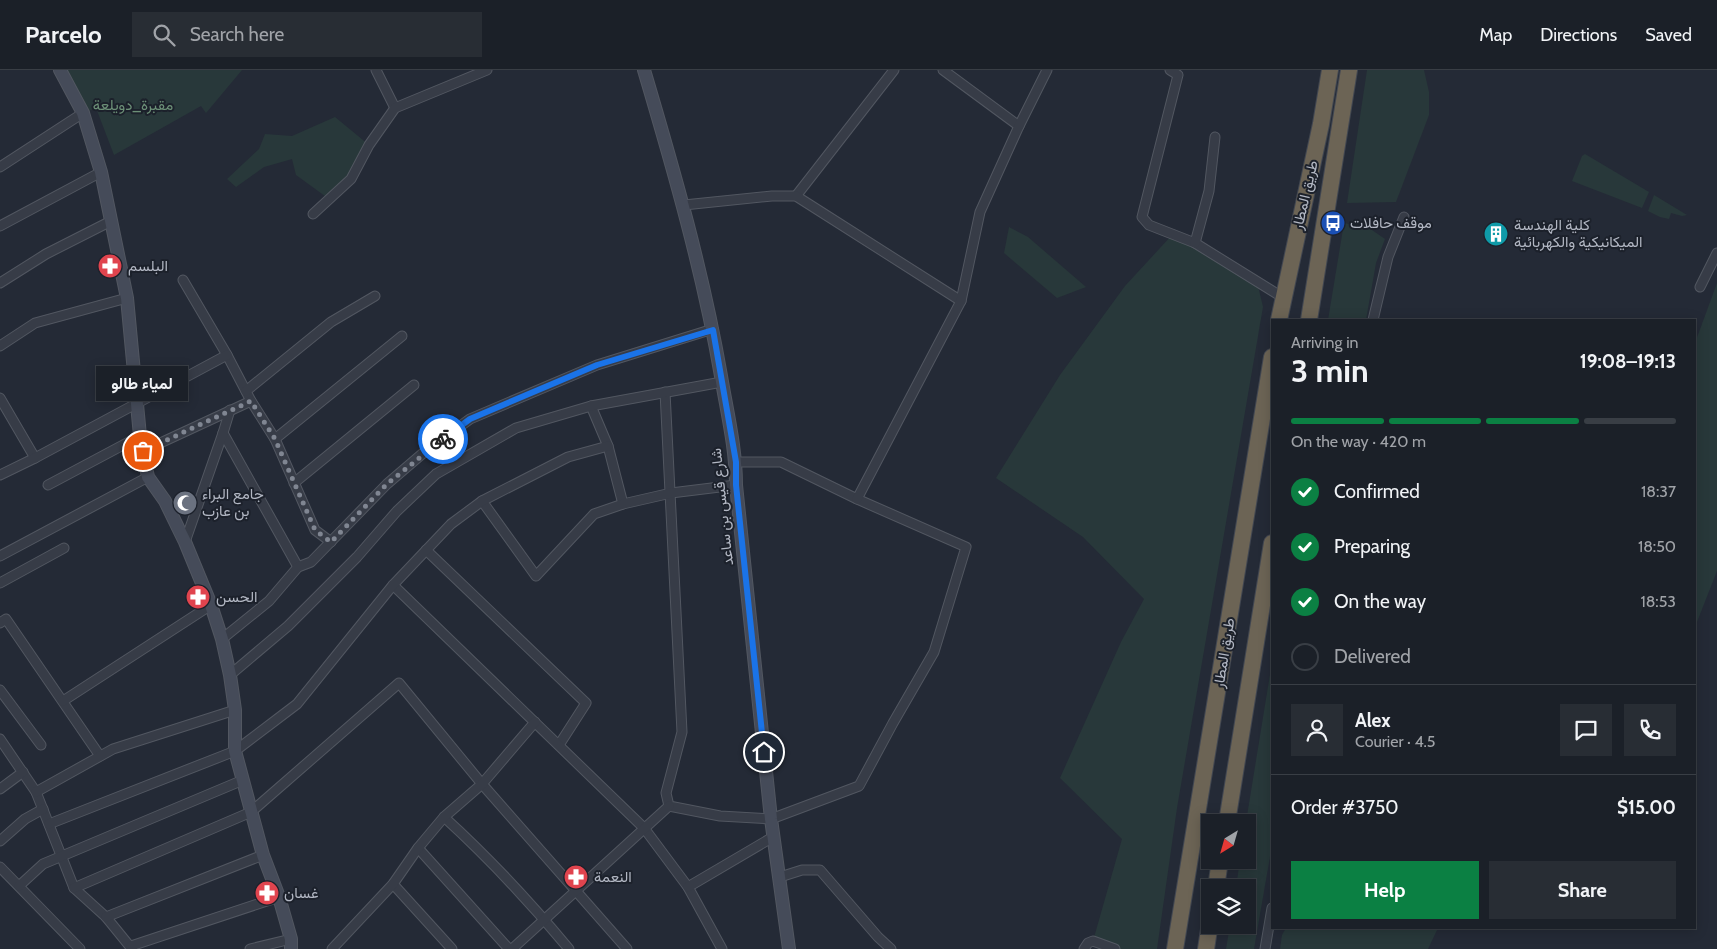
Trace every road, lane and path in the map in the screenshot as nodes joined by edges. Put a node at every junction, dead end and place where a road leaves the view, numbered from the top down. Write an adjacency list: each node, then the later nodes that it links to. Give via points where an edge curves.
1 (60, 70): 14 (main road)
2 (376, 70): 13 (street)
3 (487, 70): 13 (street)
4 (644, 70): 21 (main road, شارع قيس بن ساعد)
5 (894, 70): 20 (street)
6 (943, 70): 16 (street)
7 (1047, 70): 16 (street)
8 (1170, 70): 12 (street)
9 (1318, 70): 15 (highway)
10 (1330, 70): 15 (highway, طريق المطار)
11 (1349, 71): 36 (highway, طريق المطار)
12 (1179, 73): 26 (street, via 1142,217 1149,225)
13 (395, 108): 22 (street, via 351,179)
14 (83, 113): 18 (street); 19 (main road)
15 (1321, 124): 32 (highway, طريق المطار)
16 (1019, 126): 34 (street, via 980,212)
17 (1215, 137): 26 (street, via 1210,191)
18 (0, 167)
19 (101, 172): 24 (main road); 25 (street)
20 (796, 196): 21 (street); 34 (street)
21 (684, 205): 38 (main road, شارع قيس بن ساعد)
22 (313, 214)
23 (1404, 217): 37 (street, via 1388,257)
24 (111, 221): 29 (street, via 46,254); 33 (main road)
25 (0, 226)
26 (1195, 243): 32 (street)
27 (1717, 253): 30 (street)
28 (183, 280): 41 (street)
29 (0, 283)
30 (1700, 287)
31 (375, 296): 45 (street, via 330,322)
32 (1282, 297): 35 (highway, طريق المطار)
33 (126, 298): 40 (street, via 35,323); 49 (main road)
34 (961, 301): 65 (street)
35 (1279, 319)
36 (1309, 319)
37 (1373, 319)
38 (713, 330): 43 (main road, شارع قيس بن ساعد); 69 (street, via 597,365 470,419 387,484)
39 (402, 336): 54 (street)
40 (0, 346)
41 (227, 355): 45 (street); 49 (street)
42 (1271, 363): 134 (highway, طريق المطار)
43 (722, 382): 46 (street); 58 (main road, شارع قيس بن ساعد)
44 (414, 385): 61 (street)
45 (246, 391): 48 (street)
46 (665, 392): 50 (street); 64 (street)
47 (0, 398): 57 (street)
48 (251, 401): 51 (street); 54 (street)
49 (137, 404): 53 (main road); 57 (street)
50 (591, 406): 55 (street); 80 (street, via 516,428 436,474 288,626)
51 (230, 410): 52 (street); 56 (street)
52 (224, 433): 68 (street); 74 (street)
53 (140, 436): 56 (main road); 62 (street)
54 (275, 439): 61 (street)
55 (608, 446): 66 (street, via 568,457); 67 (street)
56 (143, 451): 60 (main road)
57 (35, 458): 59 (street)
58 (736, 462): 63 (main road, شارع قيس بن ساعد); 65 (street, via 781,462)
59 (0, 475)
60 (148, 477): 68 (main road); 73 (street)
61 (294, 483): 69 (street, via 315,530)
62 (48, 485)
63 (736, 485): 64 (street); 100 (main road, شارع قيس بن ساعد)
64 (671, 493): 67 (street); 95 (street, via 682,732 666,793)
65 (857, 499): 100 (street, via 966,548 934,652 859,786)
66 (482, 501): 67 (street, via 536,576 594,514); 72 (street, via 451,524)
67 (623, 504)
68 (185, 542): 77 (main road)
69 (331, 542): 74 (street, via 311,562)
70 (64, 548): 75 (street)
71 (1271, 549): 98 (highway, طريق المطار)
72 (426, 550): 76 (street); 87 (street, via 586,703)
73 (0, 556)
74 (298, 567): 79 (street, via 269,601)
75 (0, 583)
76 (393, 585): 84 (street); 88 (street, via 297,704)
77 (211, 605): 79 (main road); 82 (street)
78 (0, 623): 82 (street, via 6,619)
79 (222, 639): 80 (main road)
80 (230, 675): 83 (main road)
81 (0, 690): 86 (street)
82 (63, 701): 89 (street)
83 (235, 710): 88 (main road); 89 (street)
84 (535, 722): 87 (street); 92 (street)
85 (0, 738): 90 (street)
86 (41, 745)
87 (559, 745): 102 (street)
88 (234, 751): 91 (main road); 101 (street)
89 (100, 756): 94 (street)
90 (23, 772): 93 (street); 94 (street)
91 (243, 780): 97 (main road); 107 (street)
92 (482, 784): 97 (street, via 399,683); 99 (street); 114 (street)
93 (0, 789)
94 (36, 792): 96 (street)
95 (669, 806): 100 (street, via 720,816); 102 (street)
96 (43, 809): 101 (street); 104 (street, via 25,819)
97 (251, 812): 106 (main road); 113 (street)
98 (1227, 814)
99 (444, 818): 105 (street); 118 (street, via 477,848)
100 (771, 819): 103 (main road, شارع قيس بن ساعد)
101 (49, 824): 107 (street)
102 (644, 828): 112 (street); 114 (street)
103 (773, 837): 109 (main road, شارع قيس بن ساعد); 112 (street)
104 (0, 841)
105 (418, 848): 110 (street); 126 (street)
106 (263, 855): 115 (main road); 117 (street)
107 (62, 856): 111 (street, via 43,864); 113 (street)
108 (0, 867): 111 (street)
109 (780, 877): 130 (main road, شارع قيس بن ساعد); 131 (street, via 802,870 820,870)
110 (393, 884): 124 (street); 125 (street)
111 (19, 886): 122 (street)
112 (688, 887): 129 (street)
113 (74, 888): 117 (street)
114 (576, 890): 118 (street); 128 (street)
115 (279, 897): 120 (main road); 121 (street)
116 (1271, 914): 136 (street)
117 (106, 917): 121 (street)
118 (544, 920): 126 (street); 127 (street)
119 (1208, 934): 135 (highway)
120 (291, 944): 123 (street)
121 (131, 948)
122 (80, 949)
123 (250, 949)
124 (332, 949)
125 (452, 949)
126 (510, 949)
127 (569, 949)
128 (626, 949)
129 (722, 949)
130 (789, 949)
131 (891, 949)
132 (1084, 949): 133 (street, via 1093,941)
133 (1115, 949)
134 (1175, 949)
135 (1206, 949)
136 (1265, 949)

